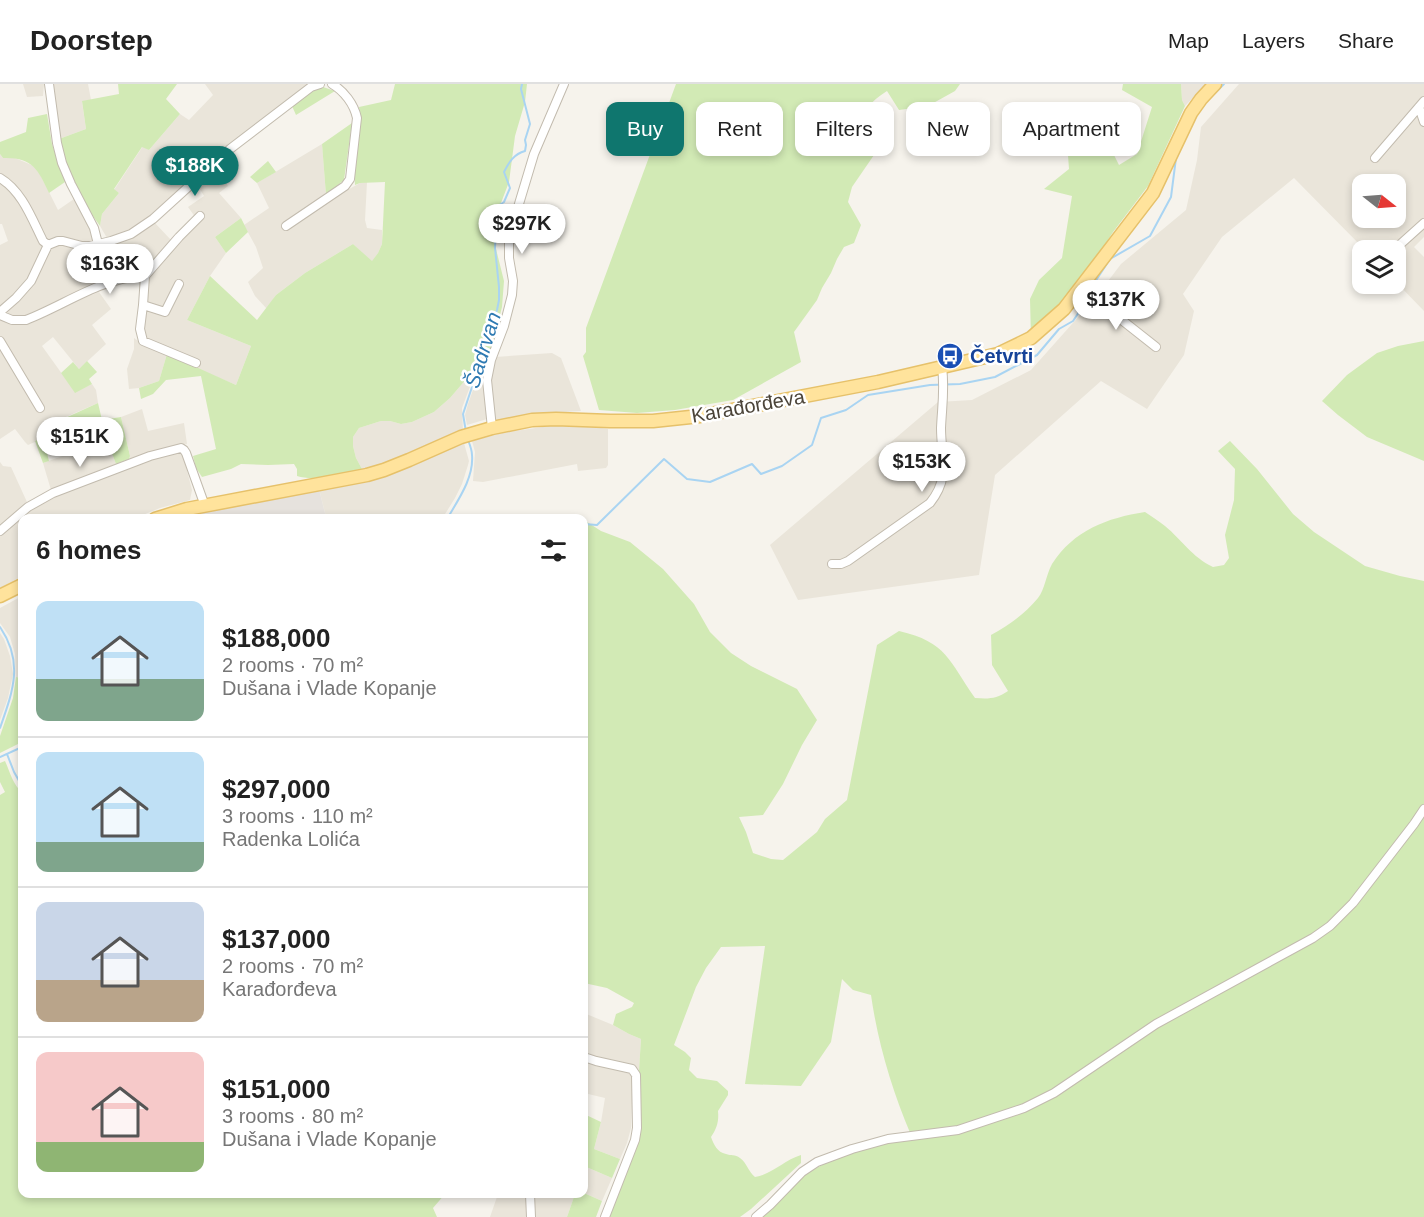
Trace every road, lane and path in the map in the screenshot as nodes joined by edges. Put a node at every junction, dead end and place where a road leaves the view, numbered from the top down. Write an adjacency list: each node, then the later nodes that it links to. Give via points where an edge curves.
1 (49, 84): 14 (street, via 62,163)
2 (320, 84): 14 (street, via 306,90 230,149 142,227 125,237)
3 (332, 84): 12 (street, via 350,101 357,118 350,179)
4 (564, 84): 26 (street, via 534,154 509,237 512,295 487,380)
5 (1215, 84): 18 (main road, Karađorđeva, via 1191,113 1153,193)
6 (1422, 104): 7 (street); 8 (street)
7 (1424, 123)
8 (1375, 158)
9 (0, 178): 15 (street, via 13,188)
10 (200, 216): 16 (street)
11 (1424, 224): 13 (street)
12 (286, 226)
13 (1405, 240)
14 (98, 244): 15 (street, via 82,246 58,241)
15 (48, 245): 20 (street, via 28,285)
16 (145, 276): 19 (street); 20 (street, via 107,283 26,320 12,320)
17 (179, 284): 19 (street, via 165,312)
18 (1085, 285): 22 (street); 24 (main road, Karađorđeva, via 1031,338 998,354)
19 (142, 305): 23 (street, via 143,341)
20 (0, 314)
21 (0, 340): 25 (street)
22 (1156, 347)
23 (196, 363)
24 (942, 372): 26 (main road, Karađorđeva, via 700,416 652,421 545,419); 32 (street, via 944,470 937,495 848,561)
25 (40, 408)
26 (492, 428): 27 (main road, Karađorđeva, via 375,472)
27 (206, 506): 28 (street, via 181,448 78,482); 29 (main road, Karađorđeva)
28 (20, 514)
29 (170, 514)
30 (18, 516): 31 (street)
31 (0, 531)
32 (832, 564)
33 (18, 587): 34 (main road)
34 (0, 596)
35 (1424, 809): 40 (street, via 1353,903 1313,938 1156,1024 1054,1093 1024,1108 958,1130 888,1139 817,1162)
36 (588, 1058): 39 (street, via 632,1069 636,1075 635,1140)
37 (530, 1198): 38 (street)
38 (531, 1217)
39 (605, 1217)
40 (756, 1217)

